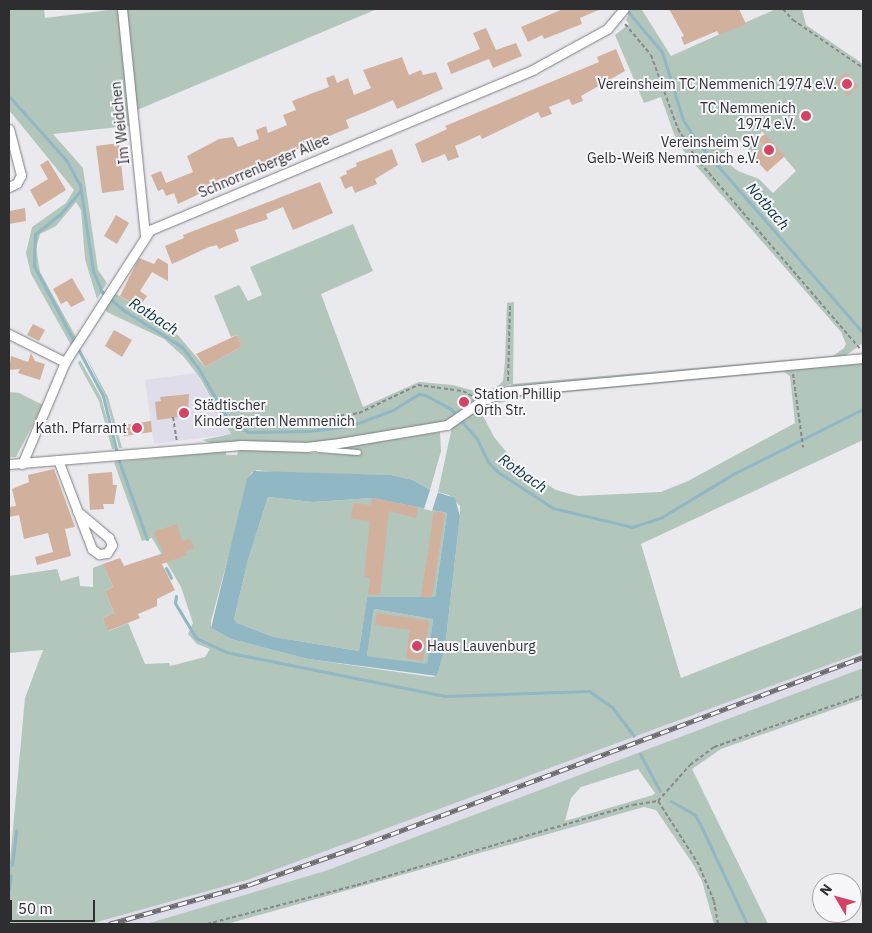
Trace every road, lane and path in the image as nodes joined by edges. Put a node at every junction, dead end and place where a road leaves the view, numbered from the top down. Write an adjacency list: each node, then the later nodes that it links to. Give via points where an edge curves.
1 (122, 9): 8 (street, Im Weidchen)
2 (783, 9): 5 (path, via 793,20)
3 (623, 10): 8 (street, Schnorrenberger Allee, via 607,29 534,68 157,227)
4 (627, 26): 11 (path, via 651,55 678,129 696,158)
5 (863, 68)
6 (9, 129): 7 (street, via 21,175 17,183)
7 (9, 187)
8 (145, 235): 12 (street, Schnorrenberger Allee)
9 (510, 304): 14 (path)
10 (9, 334): 12 (street)
11 (863, 357): 13 (street)
12 (64, 362): 24 (street, Schnorrenberger Allee)
13 (792, 364): 14 (street); 20 (path)
14 (508, 391): 15 (street)
15 (477, 404): 17 (path, via 463,391 418,385 359,413); 19 (street, via 452,423 356,441)
16 (173, 417): 18 (path)
17 (289, 423)
18 (177, 441)
19 (292, 447): 21 (lane); 22 (street, via 241,444)
20 (803, 447)
21 (358, 452)
22 (58, 460): 24 (street); 25 (street)
23 (9, 464): 24 (street)
24 (22, 464)
25 (77, 511): 25 (street, via 93,551 107,553 112,545 109,538)
26 (863, 694): 27 (path, via 714,747 690,765)
27 (658, 801): 28 (path, via 632,805 357,885); 29 (path, via 699,865 714,901)
28 (207, 924)
29 (718, 924)

